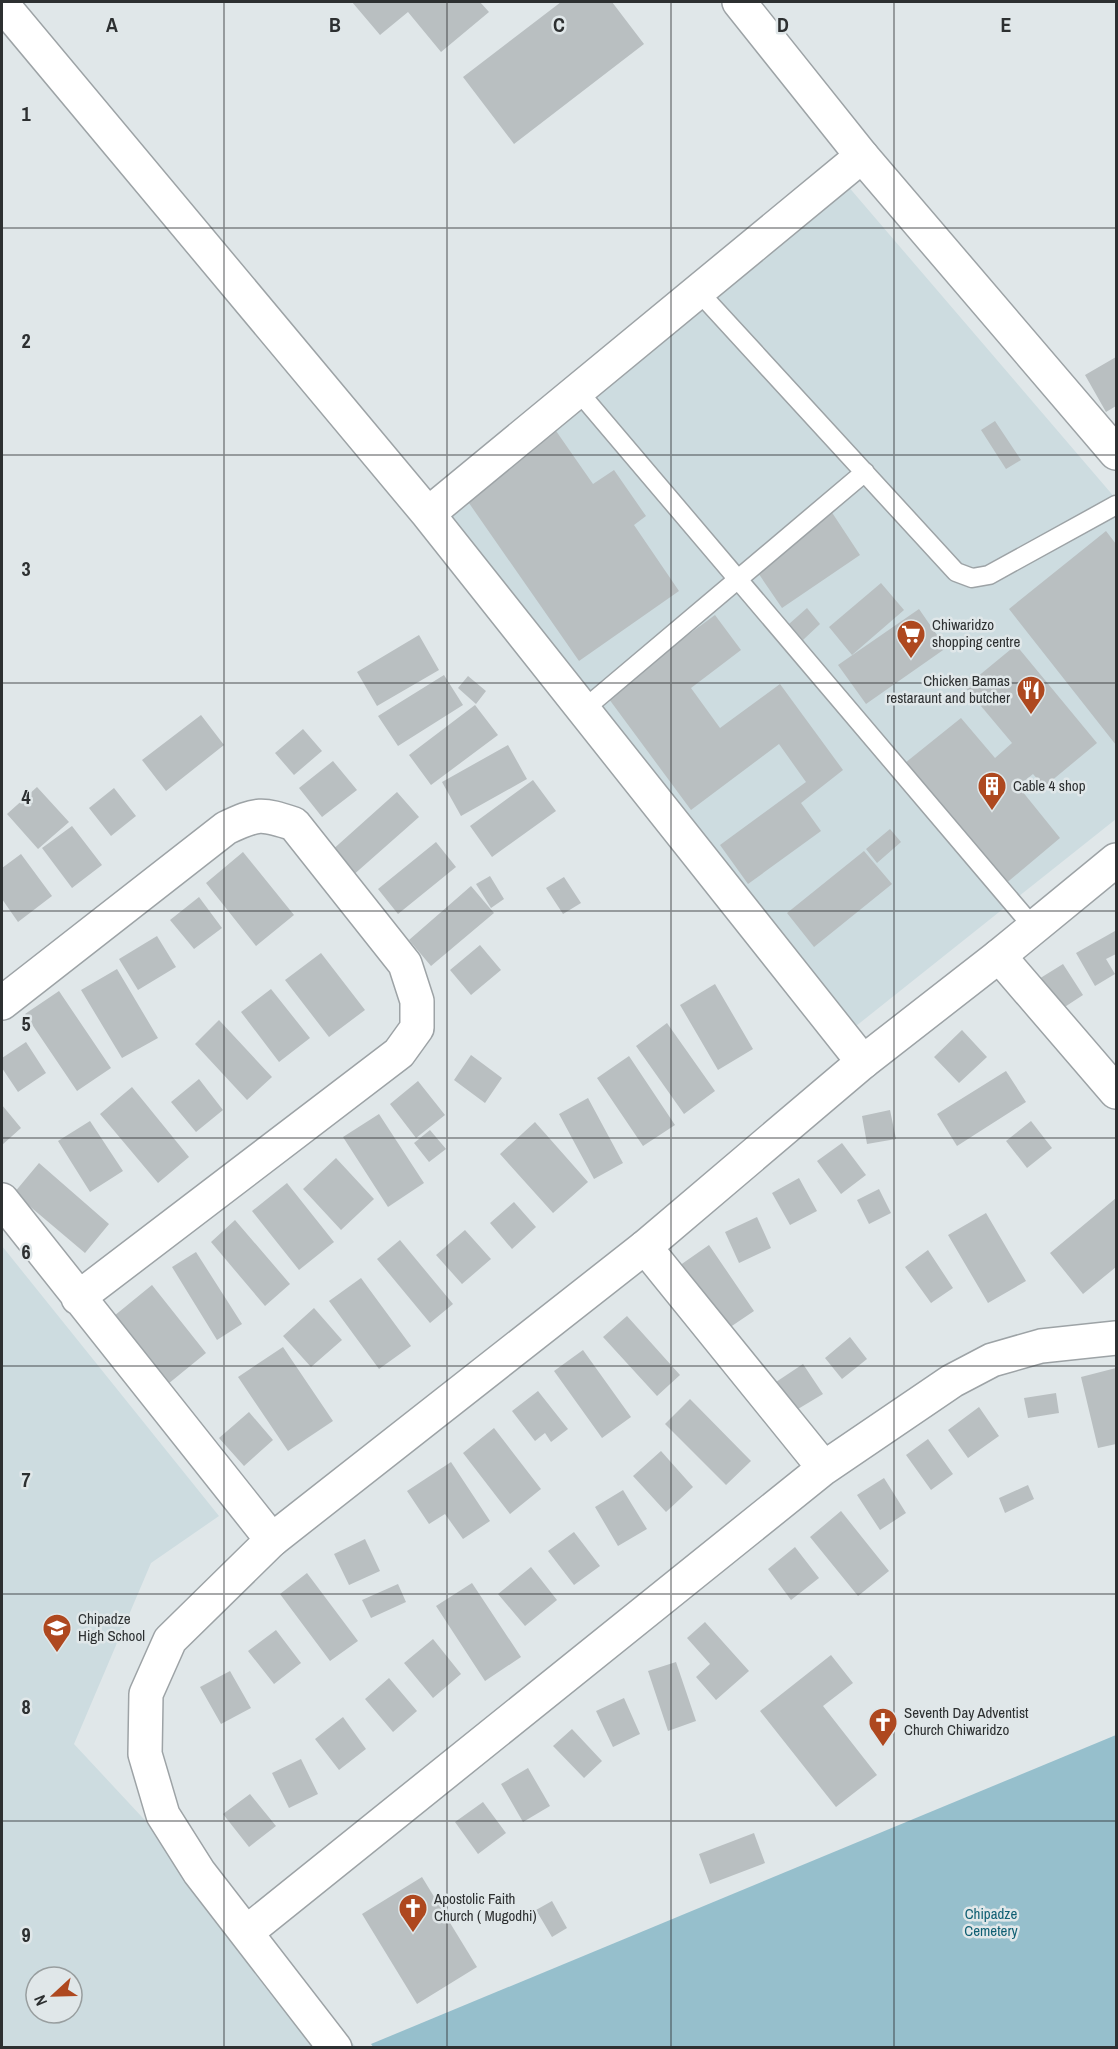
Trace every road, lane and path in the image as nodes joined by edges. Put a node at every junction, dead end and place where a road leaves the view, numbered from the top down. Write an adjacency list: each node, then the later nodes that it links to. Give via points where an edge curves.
1 (739, 2): 3 (street)
2 (2, 3): 9 (street)
3 (862, 156): 4 (street); 6 (street)
4 (698, 291): 5 (street); 7 (lane)
5 (578, 391): 9 (street); 10 (lane)
6 (1116, 453)
7 (865, 472): 8 (lane, via 956,572 972,578 989,575); 10 (lane)
8 (1116, 505)
9 (428, 514): 11 (street)
10 (739, 580): 11 (lane); 13 (lane)
11 (583, 710): 16 (street)
12 (1116, 860): 13 (street)
13 (1034, 928): 14 (street)
14 (999, 956): 16 (street); 17 (street)
15 (2, 1004): 20 (street, via 226,828 252,816 294,824 405,964 417,1001 417,1028 399,1053)
16 (863, 1062): 19 (street)
17 (1116, 1092)
18 (2, 1200): 20 (street)
19 (645, 1247): 22 (street); 23 (street)
20 (78, 1298): 23 (street)
21 (1116, 1338): 22 (street, via 1041,1346 992,1360 952,1381)
22 (824, 1468): 24 (street)
23 (272, 1540): 24 (street, via 170,1640 146,1694 145,1754 164,1815 199,1872)
24 (247, 1932): 25 (street)
25 (335, 2048)

